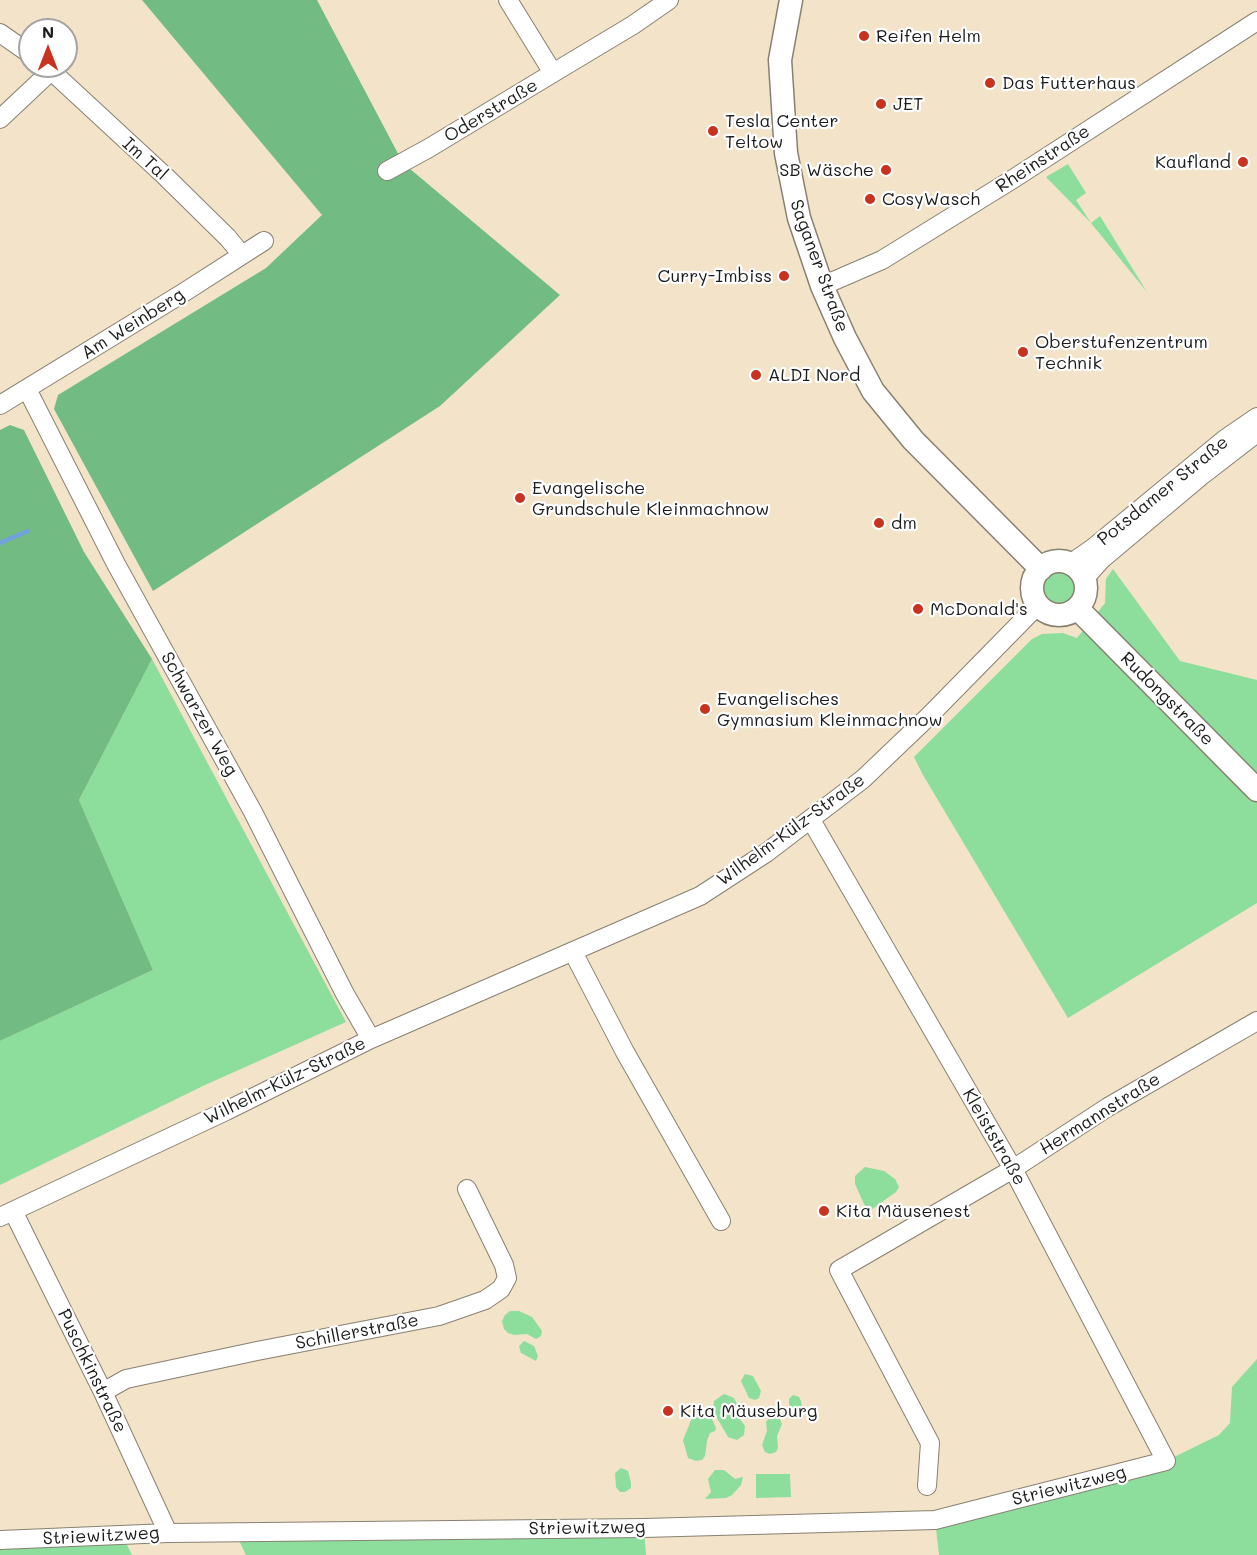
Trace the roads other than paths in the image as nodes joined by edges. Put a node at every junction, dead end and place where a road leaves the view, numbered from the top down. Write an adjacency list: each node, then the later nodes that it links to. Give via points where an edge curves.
1 (508, 0): 7 (street, Oderstraße)
2 (669, 0): 7 (street, Oderstraße)
3 (791, 0): 14 (main road, Saganer Straße, via 780,60 786,153 799,218)
4 (1257, 21): 14 (street, Rheinstraße, via 882,260)
5 (0, 33): 6 (street)
6 (18, 46)
7 (553, 73): 11 (street, Oderstraße)
8 (39, 78): 10 (street)
9 (59, 78): 13 (street, Im Tal, via 173,184)
10 (0, 119)
11 (387, 171)
12 (264, 241): 13 (street, Am Weinberg)
13 (242, 255): 15 (street, Am Weinberg)
14 (822, 286): 19 (main road, Saganer Straße, via 873,391 913,440)
15 (27, 389): 16 (street, Am Weinberg); 27 (street, Schwarzer Weg, via 116,564 253,812)
16 (0, 405)
17 (1257, 417): 20 (street, Potsdamer Straße, via 1093,548)
18 (1257, 433): 20 (street, Potsdamer Straße, via 1102,559)
19 (1041, 569): 20 (main road, Potsdamer Straße, via 1054,562); 21 (main road, via 1032,586)
20 (1077, 571): 22 (main road, Potsdamer Straße, via 1085,594)
21 (1038, 605): 22 (main road, via 1054,615); 24 (street, Wilhelm-Külz-Straße, via 863,779)
22 (1077, 608): 23 (main road, Rudongstraße)
23 (1257, 790)
24 (811, 820): 25 (street, Wilhelm-Külz-Straße, via 700,896); 28 (street, Kleiststraße)
25 (573, 952): 27 (street, Wilhelm-Külz-Straße); 31 (street)
26 (1257, 1021): 28 (street, Hermannstraße, via 1108,1107)
27 (371, 1039): 30 (street, Wilhelm-Külz-Straße)
28 (1013, 1169): 33 (street, Kleiststraße); 34 (street, Hermannstraße, via 839,1270 930,1443)
29 (467, 1189): 32 (street, Schillerstraße, via 507,1278 501,1290 485,1300 439,1316 126,1379)
30 (6, 1214): 32 (street, Puschkinstraße)
31 (721, 1221)
32 (103, 1392): 35 (street, Puschkinstraße)
33 (1167, 1461): 35 (street, Striewitzweg, via 935,1520 644,1528)
34 (927, 1486)
35 (168, 1533): 36 (street, Striewitzweg)
36 (0, 1540)

